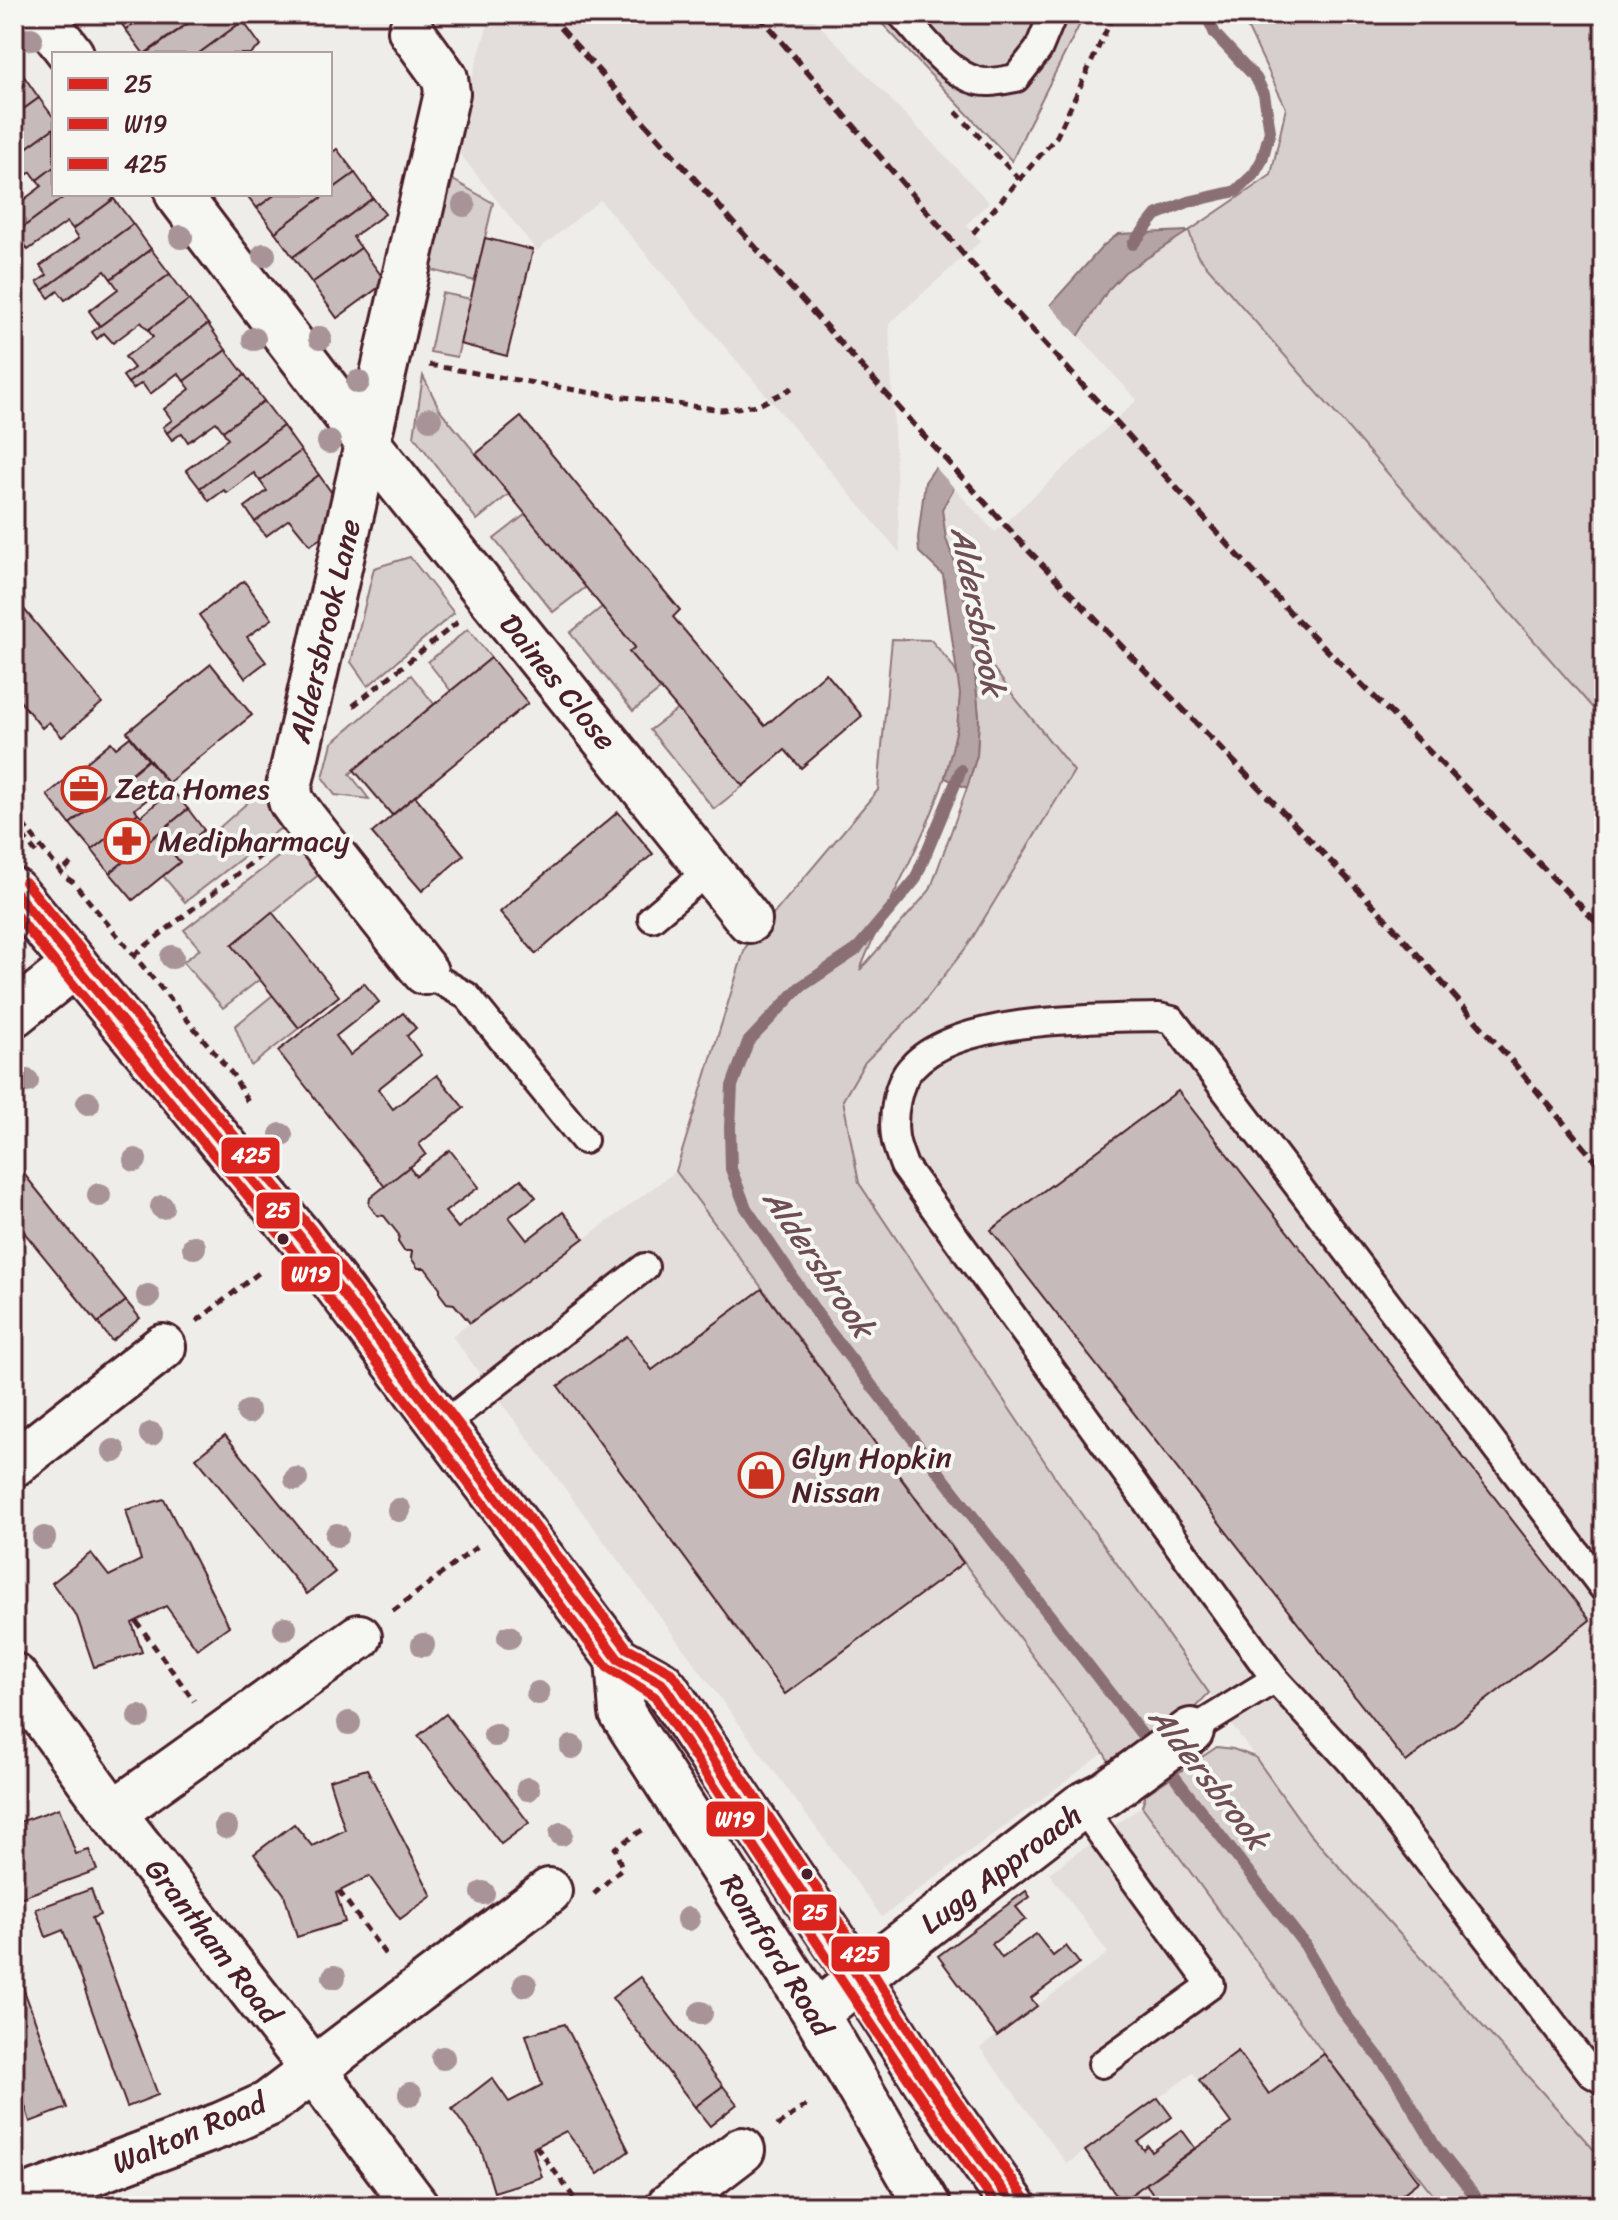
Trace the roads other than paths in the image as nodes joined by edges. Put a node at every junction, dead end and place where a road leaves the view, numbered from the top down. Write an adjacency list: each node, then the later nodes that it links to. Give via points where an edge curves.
1 (40, 14): 5 (street)
2 (1053, 14): 3 (lane, via 1038,50 1016,78 994,82 954,70)
3 (907, 21)
4 (411, 31): 7 (street, Aldersbrook Lane, via 445,78 447,93)
5 (69, 52)
6 (180, 196): 7 (street, Daines Close)
7 (368, 444): 8 (street, Daines Close); 13 (street, Aldersbrook Lane, via 289,787 291,801)
8 (709, 870): 10 (lane); 11 (street, Daines Close)
9 (14, 891): 12 (street, Romford Road)
10 (652, 918)
11 (749, 920)
12 (75, 965): 14 (street); 18 (street, Romford Road, via 301,1238)
13 (425, 972): 15 (lane, Aldersbrook Lane, via 467,996)
14 (14, 1014)
15 (584, 1140)
16 (645, 1267): 18 (lane)
17 (163, 1347): 19 (street)
18 (442, 1426): 22 (street, Romford Road)
19 (14, 1464)
20 (1604, 1589): 24 (lane, via 1172,1020 1077,1019 996,1029 944,1043 911,1067 899,1090 895,1137 904,1166)
21 (359, 1637): 27 (street)
22 (618, 1659): 29 (street, Romford Road, via 666,1689); 30 (street, Romford Road, via 622,1713)
23 (14, 1676): 27 (street, Grantham Road)
24 (1275, 1679): 25 (lane); 33 (lane, via 1353,1764 1592,2074)
25 (1191, 1731): 26 (street, Lugg Approach)
26 (1093, 1800): 29 (street, Lugg Approach); 31 (lane, via 1211,1985)
27 (113, 1813): 32 (street, Grantham Road)
28 (568, 1895): 32 (street, via 414,1993)
29 (859, 1978): 30 (street, Lugg Approach); 39 (street, Romford Road)
30 (816, 2014): 38 (street, Romford Road)
31 (1102, 2064)
32 (313, 2069): 35 (street, Walton Road, via 268,2104 221,2125); 36 (street, Grantham Road)
33 (1604, 2081)
34 (742, 2150): 37 (street)
35 (14, 2202)
36 (416, 2206)
37 (669, 2206)
38 (928, 2206)
39 (1014, 2206)

